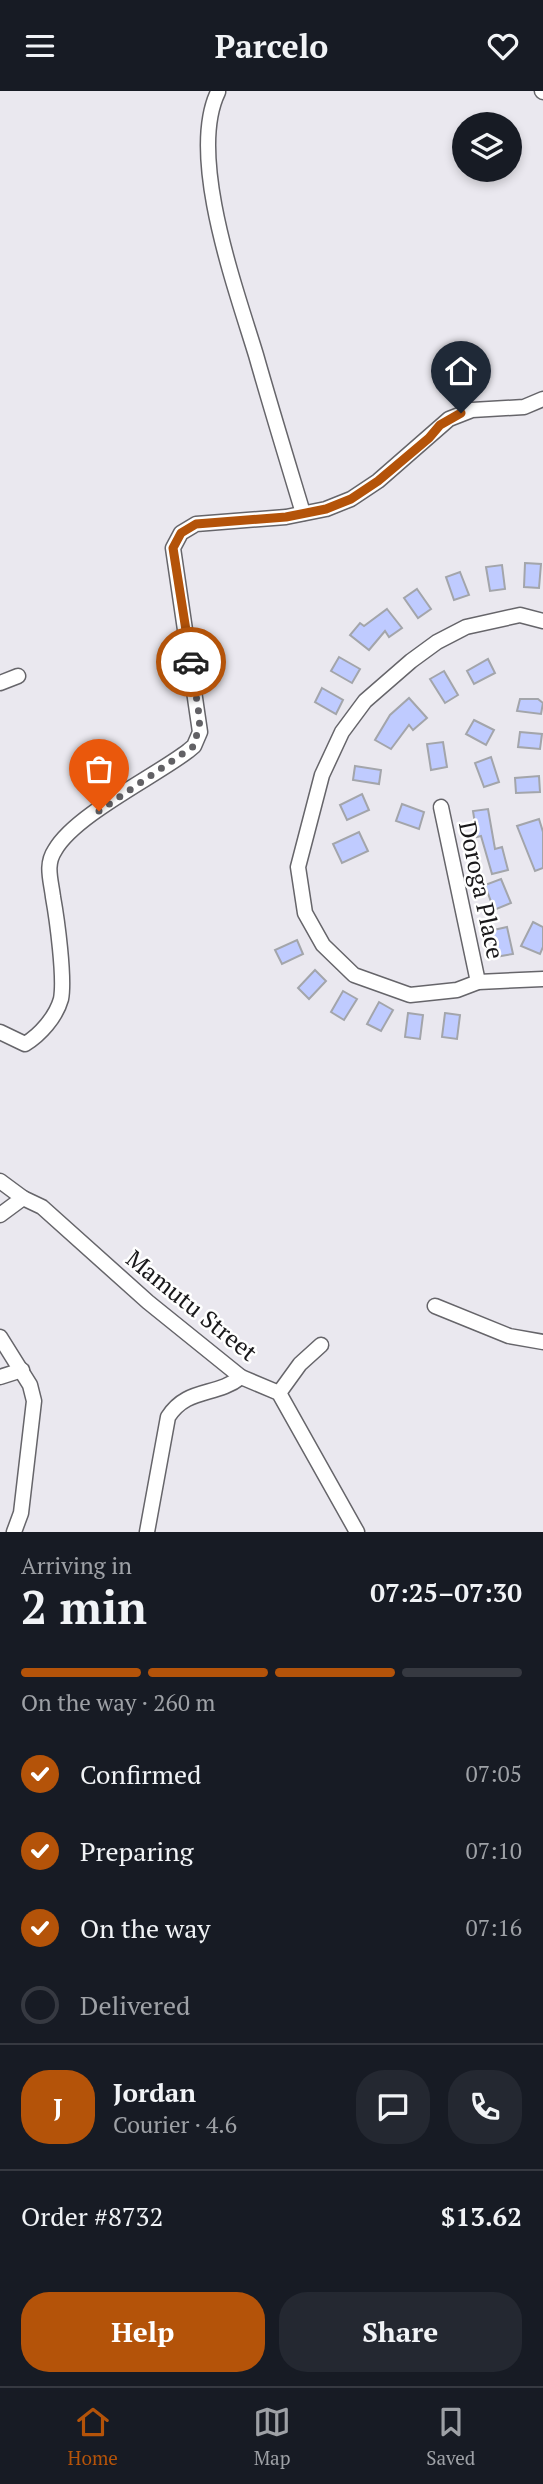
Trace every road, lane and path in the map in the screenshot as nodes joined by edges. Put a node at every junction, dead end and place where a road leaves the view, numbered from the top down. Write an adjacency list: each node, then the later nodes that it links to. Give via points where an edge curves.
1 (218, 92): 3 (street, via 210,110 211,194)
2 (543, 399): 3 (street, via 524,407 461,413 351,499)
3 (303, 513): 10 (street, via 196,524 181,533 173,548 200,731 188,751 76,825 53,852 48,872 57,924 61,997 55,1013 25,1044)
4 (543, 621): 9 (street, via 520,615 466,627 411,660 365,701 342,732 322,775 298,867 305,913 323,945 354,975 410,995 457,990)
5 (18, 676): 6 (street)
6 (0, 683)
7 (441, 807): 9 (street, Doroga Place)
8 (543, 979): 9 (street)
9 (478, 982)
10 (0, 1032)
11 (0, 1181): 12 (street, Mamutu Street)
12 (23, 1198): 13 (street); 20 (street, Mamutu Street, via 43,1207 148,1302)
13 (0, 1215)
14 (435, 1306): 16 (street, via 509,1336)
15 (0, 1337): 18 (street)
16 (543, 1342)
17 (321, 1345): 21 (street)
18 (22, 1370): 19 (street); 22 (street, via 30,1385 33,1412 21,1513)
19 (0, 1377)
20 (241, 1377): 21 (street, Mamutu Street); 23 (street, via 229,1387 195,1394 174,1407 168,1417)
21 (279, 1393): 24 (street)
22 (14, 1532)
23 (147, 1532)
24 (356, 1532)

